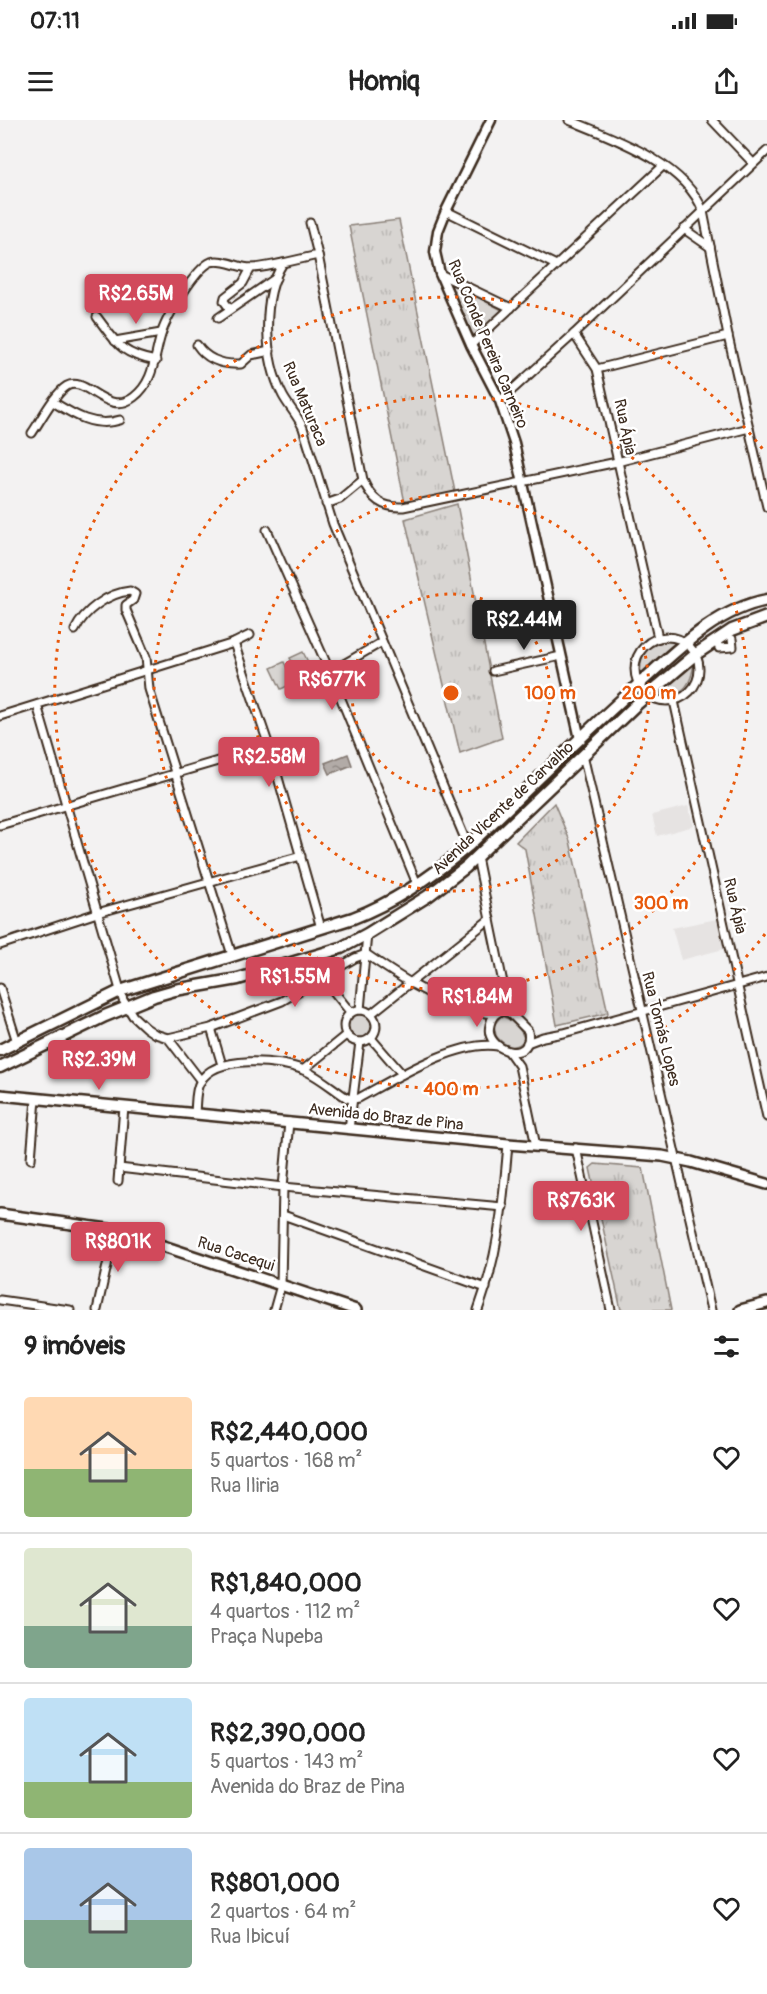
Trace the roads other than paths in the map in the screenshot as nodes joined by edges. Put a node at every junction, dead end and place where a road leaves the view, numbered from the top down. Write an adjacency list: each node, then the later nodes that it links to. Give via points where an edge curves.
1 (491, 120): 7 (street, Rua Conde Pereira Carneiro)
2 (569, 120): 6 (street, via 633,147)
3 (712, 120): 5 (street)
4 (767, 151): 5 (street)
5 (753, 163): 8 (street)
6 (663, 166): 8 (street, via 699,200); 14 (street)
7 (446, 211): 14 (street); 16 (street, Rua Conde Pereira Carneiro, via 436,242)
8 (703, 211): 10 (street); 11 (street)
9 (310, 223): 12 (street, Rua Maturaca)
10 (684, 229): 11 (street); 23 (street)
11 (710, 247): 24 (street)
12 (318, 255): 13 (street); 37 (street, Rua Maturaca)
13 (283, 263): 15 (street); 17 (street, Rua Maturaca)
14 (556, 264): 18 (street)
15 (250, 268): 19 (street, via 243,283 225,297); 22 (street, via 216,261 207,264)
16 (440, 274): 18 (street); 27 (street, Rua Conde Pereira Carneiro)
17 (276, 278): 19 (street); 28 (street, Rua Maturaca, via 268,321)
18 (511, 308): 27 (street)
19 (230, 309): 21 (street)
20 (97, 317): 25 (street)
21 (218, 318)
22 (161, 333): 25 (street); 29 (street)
23 (574, 334): 30 (street, Rua Ápia); 31 (street)
24 (728, 336): 30 (street); 34 (street)
25 (115, 341): 29 (street, via 130,354)
26 (197, 345): 28 (street, via 208,357 224,363 241,364 251,355)
27 (471, 345): 31 (street, Rua Conde Pereira Carneiro)
28 (270, 351): 39 (street, Rua Maturaca, via 283,396 303,428)
29 (156, 361): 32 (street, via 144,387 124,402 104,400 77,384 64,388)
30 (597, 369): 36 (street, Rua Ápia)
31 (500, 401): 38 (street, Rua Conde Pereira Carneiro)
32 (52, 402): 33 (street, via 97,423); 35 (street)
33 (120, 420)
34 (749, 428): 36 (street); 40 (street)
35 (32, 433)
36 (617, 462): 38 (street); 46 (street, Rua Ápia)
37 (363, 480): 38 (street, Rua Maturaca, via 375,499 394,507); 39 (street, via 340,499)
38 (522, 482): 53 (street)
39 (326, 504): 49 (street, Rua Maturaca)
40 (767, 507)
41 (267, 530): 56 (street)
42 (767, 600): 51 (main road, Avenida Vicente de Carvalho, via 728,614)
43 (767, 617): 48 (main road, Avenida Vicente de Carvalho)
44 (75, 630): 54 (street, via 84,615 96,606 122,592 132,592 134,598 126,610 146,657)
45 (250, 635): 50 (street)
46 (658, 638): 51 (street, via 677,638); 57 (street, via 644,646 636,660)
47 (732, 639): 48 (street, via 733,647 719,648)
48 (716, 640): 52 (main road, Avenida Vicente de Carvalho)
49 (382, 642): 56 (street); 68 (street, Rua Maturaca)
50 (234, 643): 54 (street); 63 (street)
51 (686, 643): 52 (street); 57 (main road, Avenida Vicente de Carvalho)
52 (696, 654): 58 (main road, Avenida Vicente de Carvalho); 59 (street, via 700,671 695,687 690,694)
53 (561, 656): 55 (street); 62 (street)
54 (147, 670): 60 (street); 65 (street, via 149,689)
55 (493, 671)
56 (330, 672): 72 (street)
57 (639, 685): 58 (street); 62 (main road, Avenida Vicente de Carvalho)
58 (648, 694): 59 (street); 64 (main road, Avenida Vicente de Carvalho)
59 (674, 701): 83 (street, Rua Ápia)
60 (37, 705): 61 (street); 66 (street)
61 (0, 716)
62 (580, 739): 68 (main road, Avenida Vicente de Carvalho)
63 (269, 746): 65 (street); 69 (street)
64 (583, 755): 70 (main road, Avenida Vicente de Carvalho); 90 (street, Rua Tomás Lopes)
65 (176, 772): 66 (street); 71 (street)
66 (66, 806): 67 (street); 73 (street)
67 (0, 825)
68 (468, 846): 72 (main road, Avenida Vicente de Carvalho)
69 (301, 856): 71 (street); 75 (street)
70 (477, 857): 74 (street); 76 (main road, Avenida Vicente de Carvalho, via 445,884)
71 (210, 881): 73 (street); 79 (street)
72 (417, 884): 75 (main road, Avenida Vicente de Carvalho, via 369,912)
73 (97, 913): 77 (street); 85 (street)
74 (490, 919): 82 (street); 86 (street)
75 (321, 928): 79 (main road, Avenida Vicente de Carvalho)
76 (367, 934): 78 (street); 87 (main road, Avenida Vicente de Carvalho, via 309,959 238,979 175,990)
77 (0, 945)
78 (366, 954): 81 (street); 82 (street); 88 (street)
79 (232, 955): 85 (main road, Avenida Vicente de Carvalho)
80 (767, 976): 83 (street)
81 (323, 978): 91 (street); 96 (street, via 282,1001)
82 (409, 983): 89 (street); 93 (street)
83 (737, 984): 90 (street); 120 (street, Rua Ápia)
84 (0, 988): 102 (street)
85 (120, 991): 87 (street); 102 (main road, Avenida Vicente de Carvalho)
86 (507, 998): 92 (street); 94 (street)
87 (127, 1006): 100 (street, via 146,1028); 111 (main road, Avenida Vicente de Carvalho)
88 (360, 1010): 91 (street); 93 (street)
89 (475, 1011): 92 (street); 97 (street, via 484,1016)
90 (641, 1011): 99 (street); 127 (street, Rua Tomás Lopes)
91 (351, 1012): 98 (street, via 344,1023)
92 (499, 1012): 94 (street); 97 (street)
93 (371, 1014): 101 (street, via 376,1026)
94 (512, 1014): 95 (street)
95 (525, 1027): 99 (street); 106 (street)
96 (211, 1028): 100 (street); 109 (street)
97 (489, 1028): 104 (street, via 485,1039); 105 (street, via 492,1041)
98 (346, 1035): 103 (street); 112 (street)
99 (550, 1035): 106 (street)
100 (168, 1038): 114 (street)
101 (371, 1038): 103 (street); 113 (street)
102 (17, 1042): 107 (main road, Avenida Vicente de Carvalho)
103 (360, 1042): 117 (street)
104 (477, 1045): 105 (street); 113 (street)
105 (498, 1046): 108 (street)
106 (525, 1046): 108 (street, via 515,1052); 110 (street)
107 (0, 1050)
108 (507, 1051): 110 (street)
109 (222, 1065): 112 (street, via 268,1063); 114 (street)
110 (519, 1066): 124 (street)
111 (0, 1067)
112 (303, 1070): 117 (street)
113 (402, 1074): 117 (street)
114 (201, 1081): 119 (street)
115 (0, 1095): 116 (main road, Avenida do Braz de Pina)
116 (36, 1099): 118 (main road, Avenida do Braz de Pina); 126 (street)
117 (353, 1100): 122 (street)
118 (124, 1107): 119 (main road, Avenida do Braz de Pina); 128 (street)
119 (195, 1113): 121 (main road, Avenida do Braz de Pina)
120 (767, 1117)
121 (289, 1122): 122 (main road, Avenida do Braz de Pina); 131 (street)
122 (349, 1128): 123 (main road, Avenida do Braz de Pina)
123 (508, 1144): 124 (main road, Avenida do Braz de Pina); 132 (street)
124 (536, 1146): 125 (main road, Avenida do Braz de Pina)
125 (576, 1148): 127 (main road, Avenida do Braz de Pina); 145 (street)
126 (31, 1159)
127 (678, 1159): 130 (main road, Avenida do Braz de Pina); 146 (street, Rua Tomás Lopes)
128 (119, 1168): 129 (street); 131 (street)
129 (118, 1181)
130 (765, 1184)
131 (283, 1187): 132 (street); 134 (street)
132 (503, 1207): 137 (street)
133 (0, 1214): 135 (main road, Rua Cacequi)
134 (283, 1215): 136 (street); 137 (street)
135 (115, 1230): 136 (main road, Rua Cacequi); 142 (street)
136 (281, 1285): 140 (main road, Rua Cacequi); 143 (street)
137 (486, 1288): 144 (street)
138 (0, 1300): 141 (street)
139 (767, 1303): 147 (main road)
140 (350, 1309)
141 (70, 1310)
142 (97, 1310)
143 (274, 1310)
144 (478, 1310)
145 (611, 1310)
146 (711, 1310)
147 (740, 1310)

